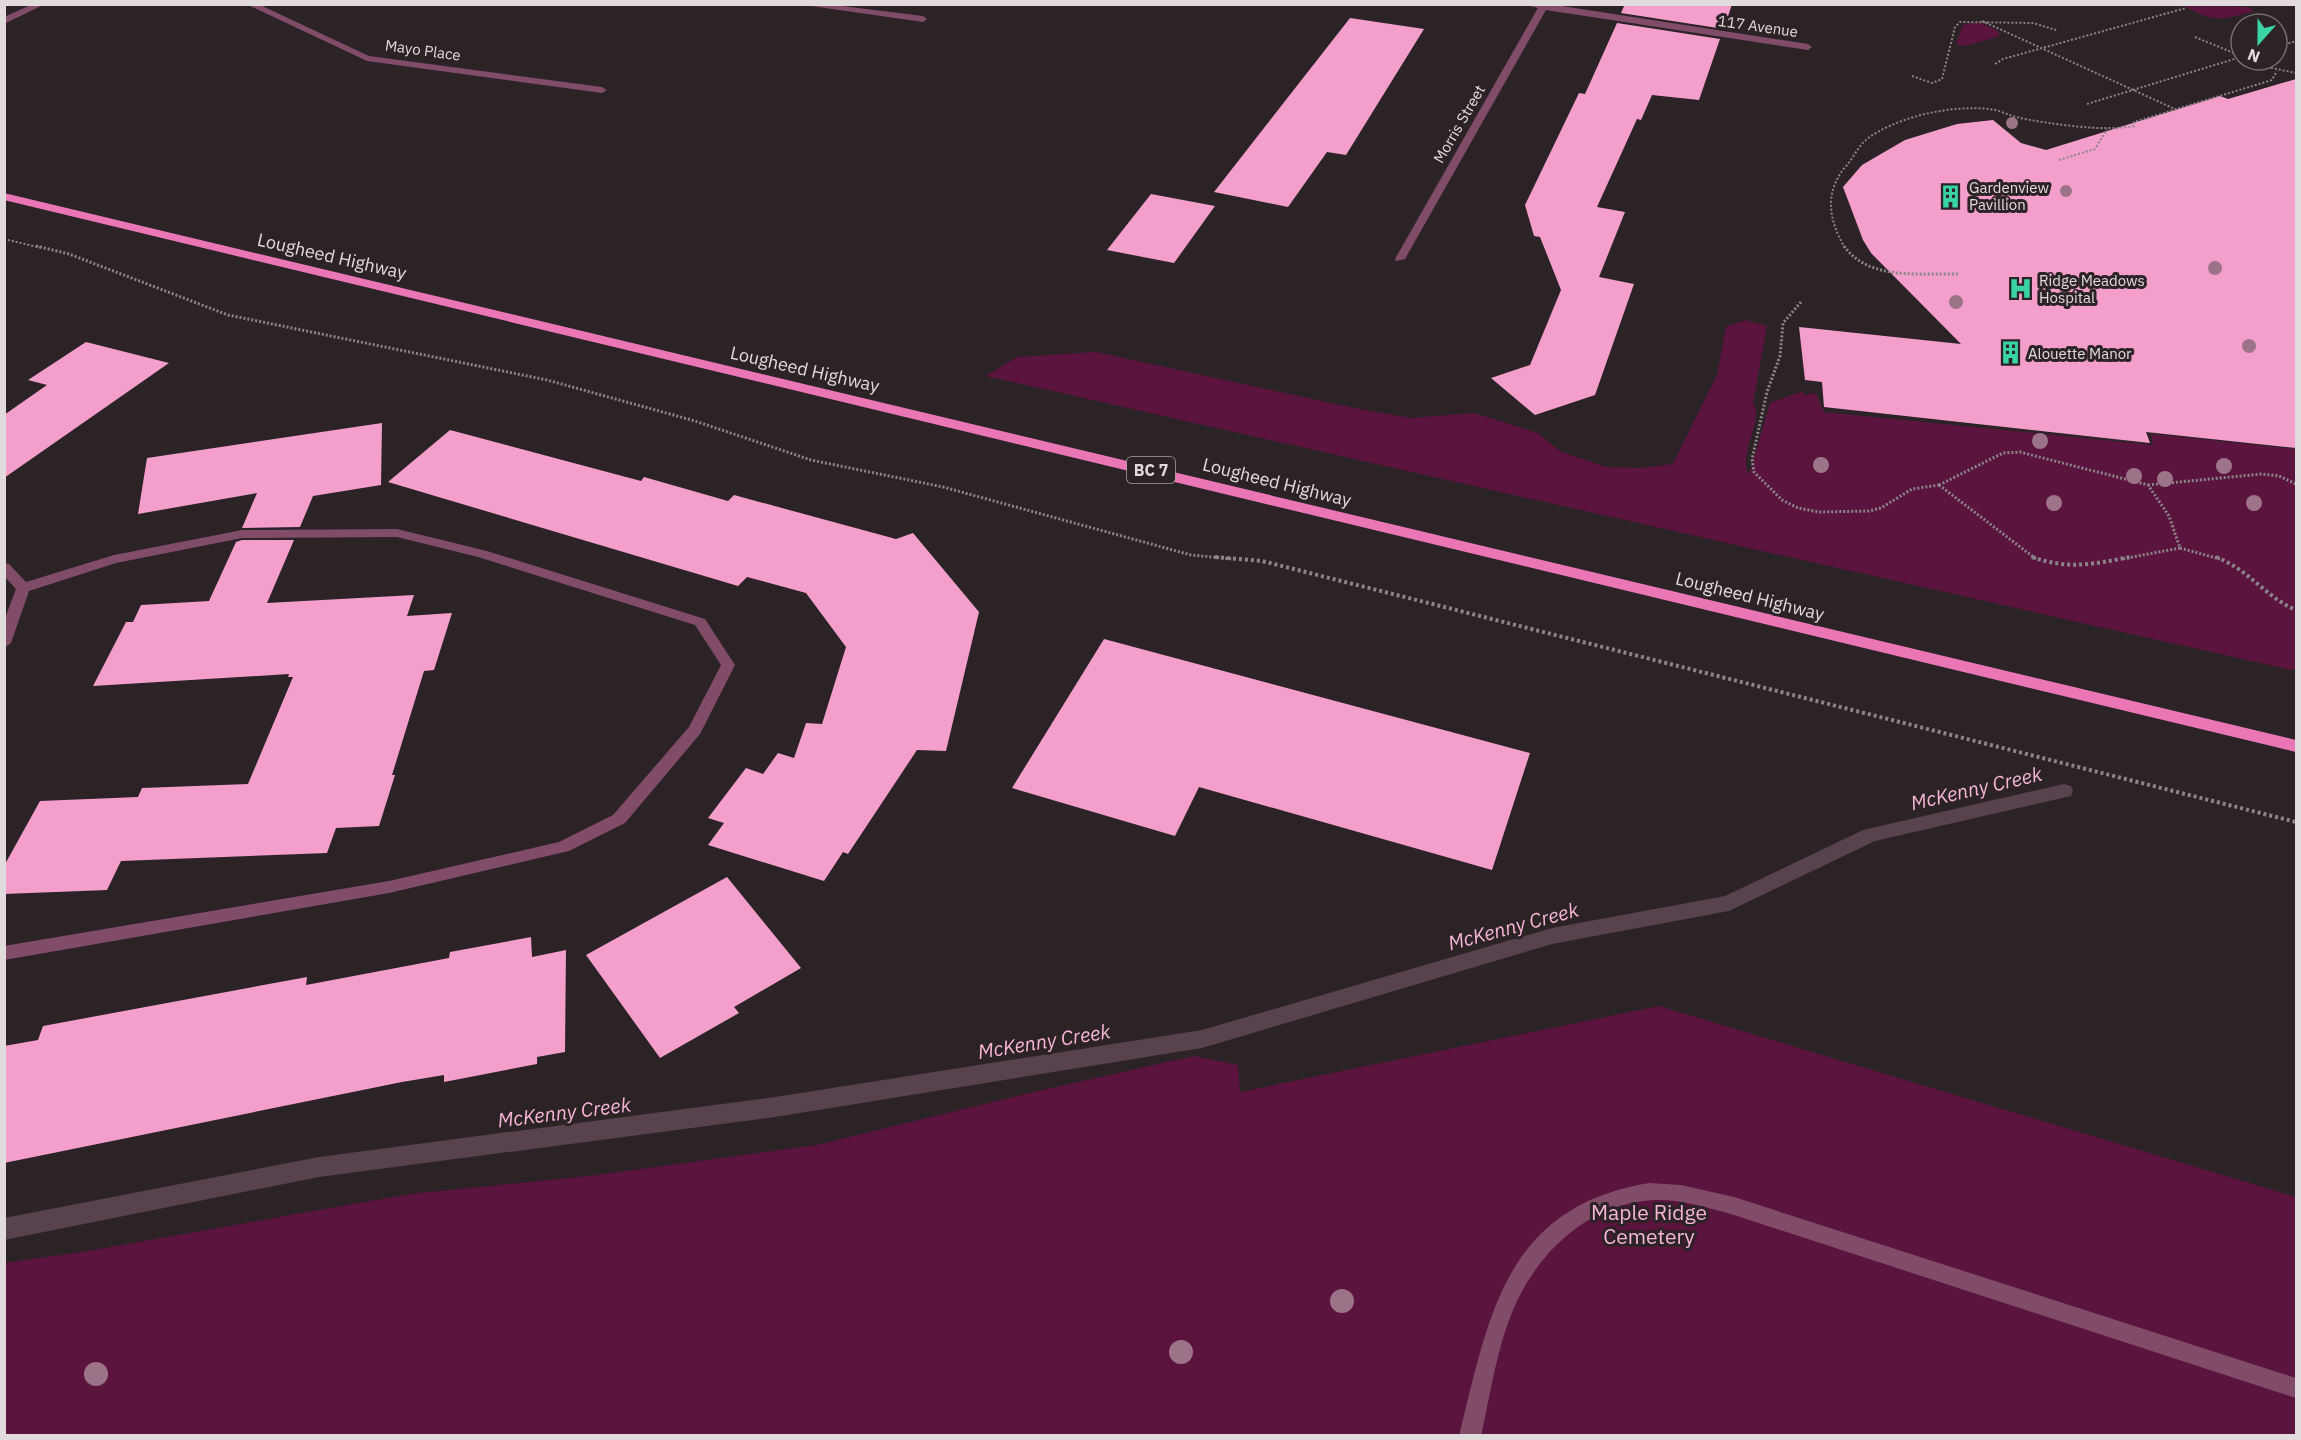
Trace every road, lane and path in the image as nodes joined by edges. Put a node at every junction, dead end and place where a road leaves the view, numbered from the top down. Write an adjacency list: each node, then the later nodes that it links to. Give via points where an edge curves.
1 (41, 4): 8 (street)
2 (250, 4): 19 (street, Mayo Place, via 367,58)
3 (801, 4): 7 (street)
4 (1527, 4): 5 (street, 117 Avenue)
5 (1544, 6): 12 (street, 117 Avenue); 27 (street, Morris Street)
6 (2186, 8): 13 (path)
7 (923, 19)
8 (4, 21)
9 (1982, 21): 10 (path, via 2033,23); 13 (path); 18 (path, via 1957,24 1940,81 1932,83)
10 (2056, 30)
11 (2195, 37): 14 (path)
12 (1808, 47)
13 (2040, 48): 16 (path); 20 (path)
14 (2229, 52)
15 (2229, 61): 20 (path)
16 (1995, 64)
17 (2276, 72): 22 (path, via 2272,80)
18 (1912, 76)
19 (602, 90)
20 (2133, 92): 21 (path); 22 (path)
21 (2087, 104)
22 (2177, 110): 23 (path, via 2134,122 2134,126)
23 (2107, 129): 24 (path, via 2095,149); 28 (path, via 1976,109 1903,123 1864,141 1836,174 1830,191 1832,220 1846,249 1857,262 1873,269)
24 (2059, 160)
25 (4, 196): 38 (highway, Lougheed Highway / BC 7)
26 (4, 239): 39 (path, via 69,254 228,315 547,380 695,421 811,460 944,487 1191,555 1262,561)
27 (1400, 259)
28 (1958, 274)
29 (1801, 302): 31 (path, via 1783,323 1780,356 1767,392 1752,459 1754,472 1782,500 1819,512 1869,511 1912,489)
30 (2296, 484): 32 (path, via 2262,474)
31 (1939, 485): 32 (path, via 2003,453 2020,452); 33 (path, via 2032,557 2054,565 2082,566)
32 (2148, 485): 33 (path, via 2169,516)
33 (2180, 548): 36 (path, via 2229,562)
34 (4, 567): 35 (street)
35 (23, 588): 37 (street); 40 (street, via 114,559 242,534 397,533 482,554 700,622 728,665 695,730 620,819 563,847 389,887)
36 (2296, 610)
37 (4, 643)
38 (2296, 746)
39 (2296, 822)
40 (4, 953)
41 (2296, 1388): 42 (street, via 1734,1206 1694,1195 1651,1192 1600,1205 1555,1231 1536,1250 1520,1272 1499,1318)
42 (1470, 1436)

